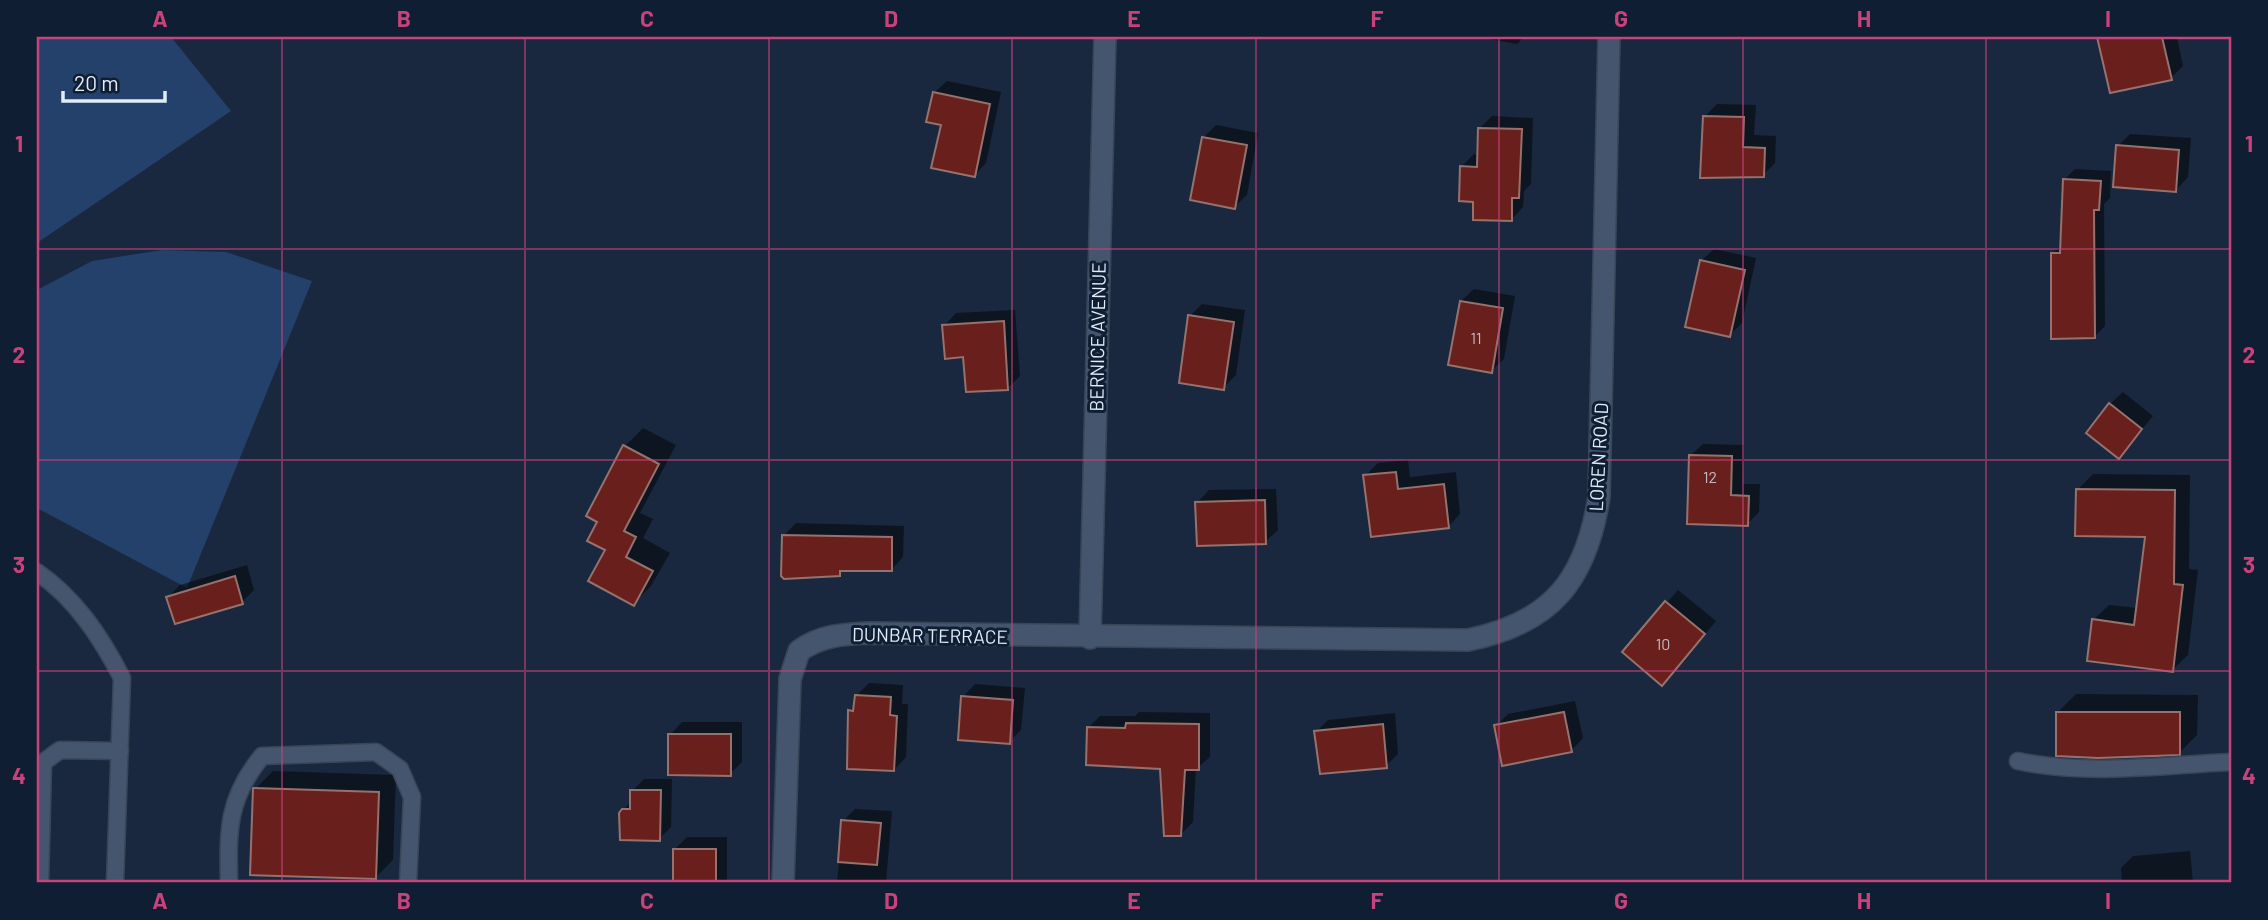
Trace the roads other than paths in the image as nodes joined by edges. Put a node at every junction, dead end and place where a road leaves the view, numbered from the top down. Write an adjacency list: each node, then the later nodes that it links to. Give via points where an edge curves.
1 (1105, 37): 4 (street, BERNICE AVENUE)
2 (1609, 37): 4 (street, LOREN ROAD, via 1599,497 1589,548 1562,593 1524,624 1468,640)
3 (37, 572): 5 (lane, via 68,596 122,678)
4 (1090, 638): 13 (street, DUNBAR TERRACE, via 849,633 818,640 799,651 787,699)
5 (120, 751): 8 (lane, via 60,750); 10 (lane)
6 (2018, 761): 7 (lane, via 2088,769)
7 (2231, 762)
8 (40, 765): 9 (lane)
9 (40, 883)
10 (115, 883)
11 (229, 883): 12 (lane, via 228,827 235,798 262,756 376,752 400,769 412,797)
12 (408, 883)
13 (783, 883)

